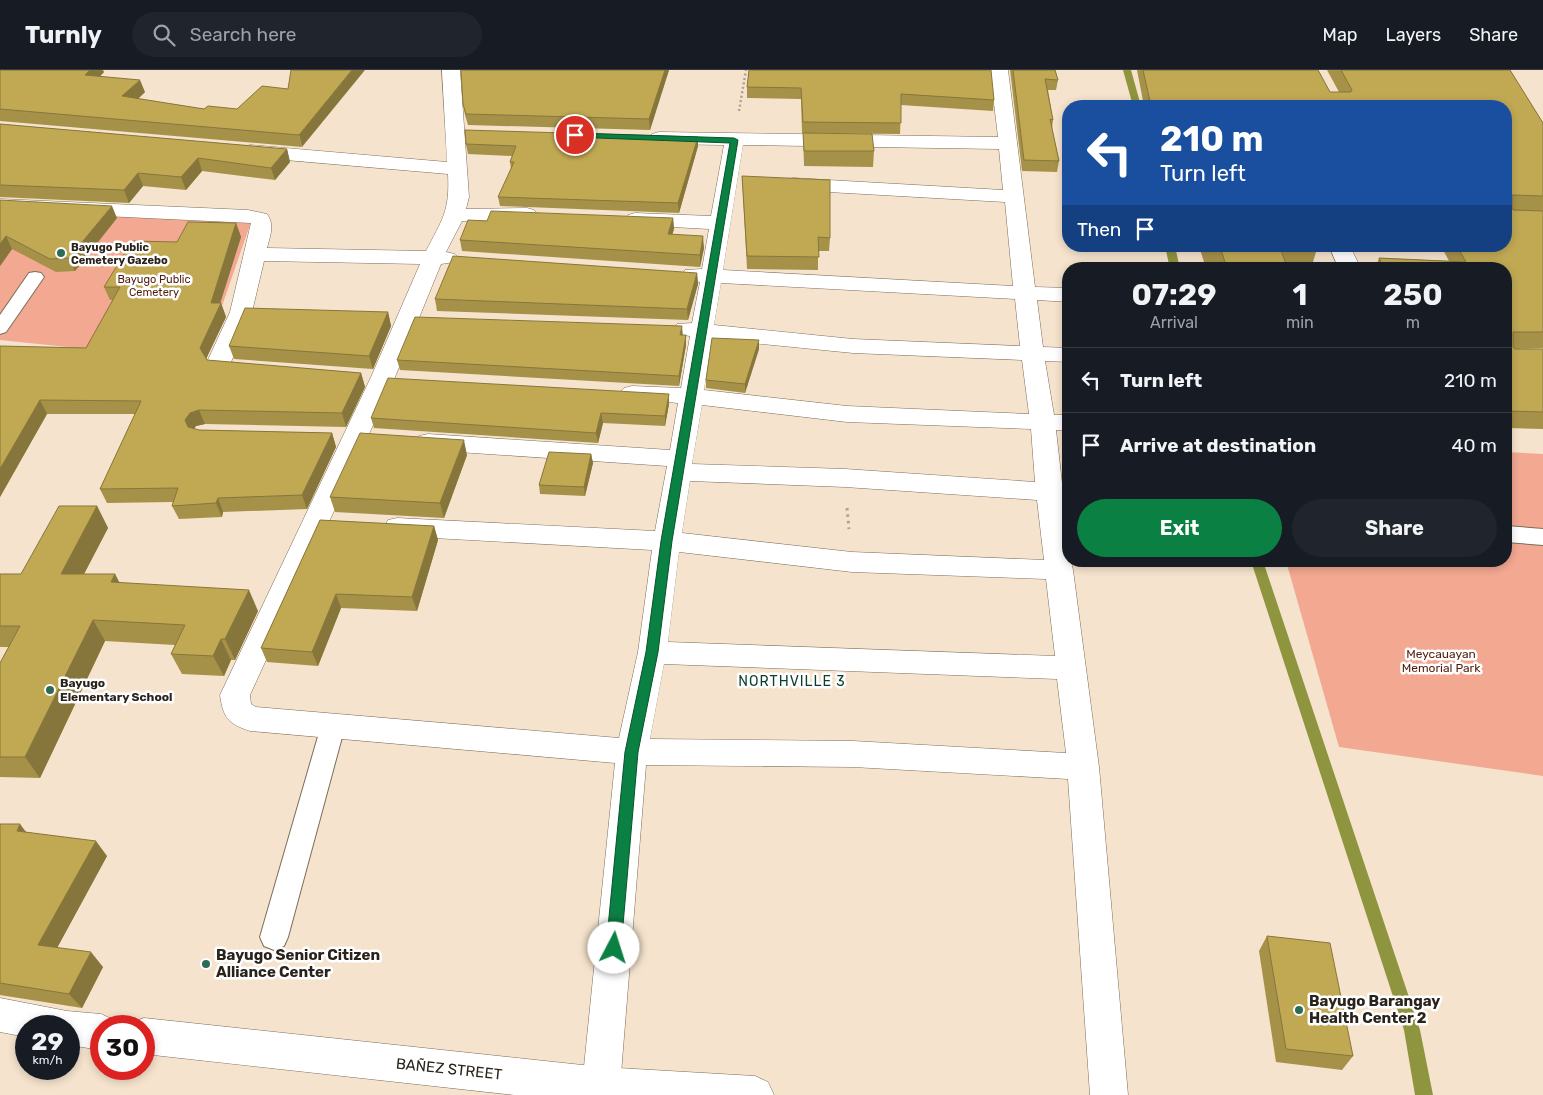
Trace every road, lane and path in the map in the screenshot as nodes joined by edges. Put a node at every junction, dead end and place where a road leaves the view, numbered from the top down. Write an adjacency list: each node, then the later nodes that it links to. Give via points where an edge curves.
1 (451, 70): 8 (street, via 465,132)
2 (746, 70): 5 (path)
3 (999, 70): 6 (street)
4 (644, 138): 5 (street)
5 (734, 140): 6 (street); 15 (street, via 738,181)
6 (1008, 143): 10 (street)
7 (233, 150): 8 (street)
8 (457, 169): 12 (street, via 459,197)
9 (777, 183): 10 (street)
10 (1014, 197): 22 (street)
11 (0, 205): 16 (street, via 260,218 262,224)
12 (455, 215): 13 (street); 17 (street)
13 (549, 215)
14 (616, 218): 15 (street)
15 (721, 223): 20 (street)
16 (254, 254): 17 (street); 29 (street, via 251,313 218,362 222,368)
17 (433, 257): 18 (street); 33 (street, via 383,378)
18 (472, 260)
19 (671, 273): 20 (street)
20 (711, 276): 22 (street); 26 (street)
21 (35, 277): 24 (lane)
22 (1026, 292): 23 (street); 27 (street)
23 (1062, 295)
24 (0, 328)
25 (663, 328): 26 (street)
26 (703, 329): 27 (street, via 853,346); 31 (street)
27 (1032, 352): 28 (street); 32 (street)
28 (1062, 354)
29 (269, 372)
30 (606, 392): 31 (street)
31 (692, 396): 32 (street, via 847,414); 34 (street)
32 (1056, 423): 35 (street)
33 (344, 437): 34 (street); 36 (street)
34 (680, 465): 35 (street); 41 (street)
35 (1049, 492): 42 (street)
36 (316, 522): 37 (street); 45 (street, via 235,695 237,710 250,719)
37 (346, 524)
38 (375, 526): 41 (street)
39 (1512, 534): 40 (lane)
40 (1543, 537)
41 (667, 541): 42 (street, via 852,562); 43 (street)
42 (1059, 570): 44 (street)
43 (652, 652): 44 (street); 46 (street)
44 (1071, 668): 47 (street)
45 (333, 726): 46 (street); 48 (lane)
46 (632, 752): 47 (street, via 854,754); 52 (street)
47 (1083, 767): 54 (street)
48 (274, 937)
49 (0, 1016): 50 (street)
50 (15, 1018)
51 (155, 1037): 52 (street, BAÑEZ STREET)
52 (601, 1086): 53 (street, BAÑEZ STREET)
53 (755, 1095)
54 (1109, 1095)

